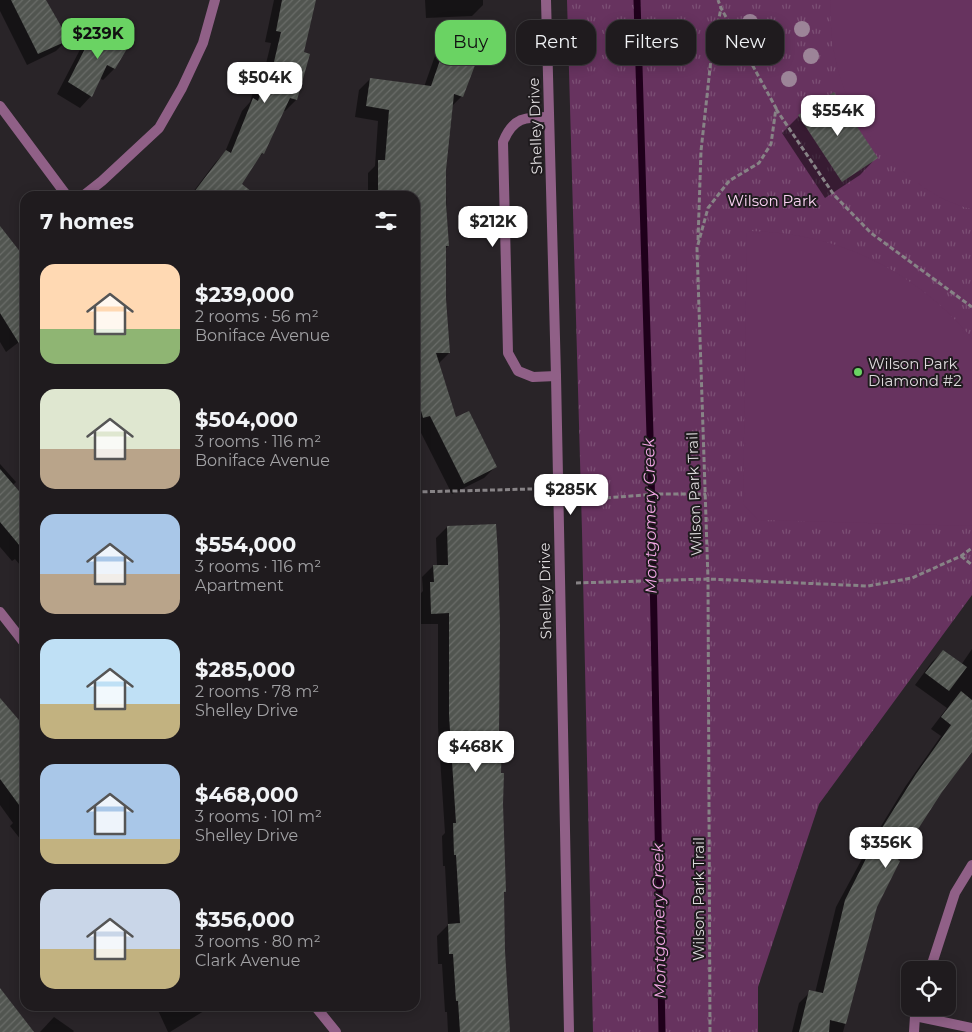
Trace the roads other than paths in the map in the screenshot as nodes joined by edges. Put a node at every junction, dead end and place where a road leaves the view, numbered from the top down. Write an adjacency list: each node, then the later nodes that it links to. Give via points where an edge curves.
1 (215, 0): 6 (street, via 202,43 159,128)
2 (546, 0): 4 (street, Shelley Drive)
3 (0, 106): 5 (street)
4 (550, 117): 7 (street, Shelley Drive); 7 (street, via 533,117 517,122 508,129 503,142 508,352 518,371 533,376)
5 (63, 191)
6 (89, 191)
7 (556, 376): 17 (street, Shelley Drive)
8 (0, 612): 9 (street)
9 (20, 638)
10 (972, 865): 11 (street, via 955,893)
11 (933, 961)
12 (319, 1011): 16 (street)
13 (916, 1016): 18 (street)
14 (931, 1016): 15 (street)
15 (972, 1028)
16 (336, 1032)
17 (569, 1032)
18 (914, 1032)

